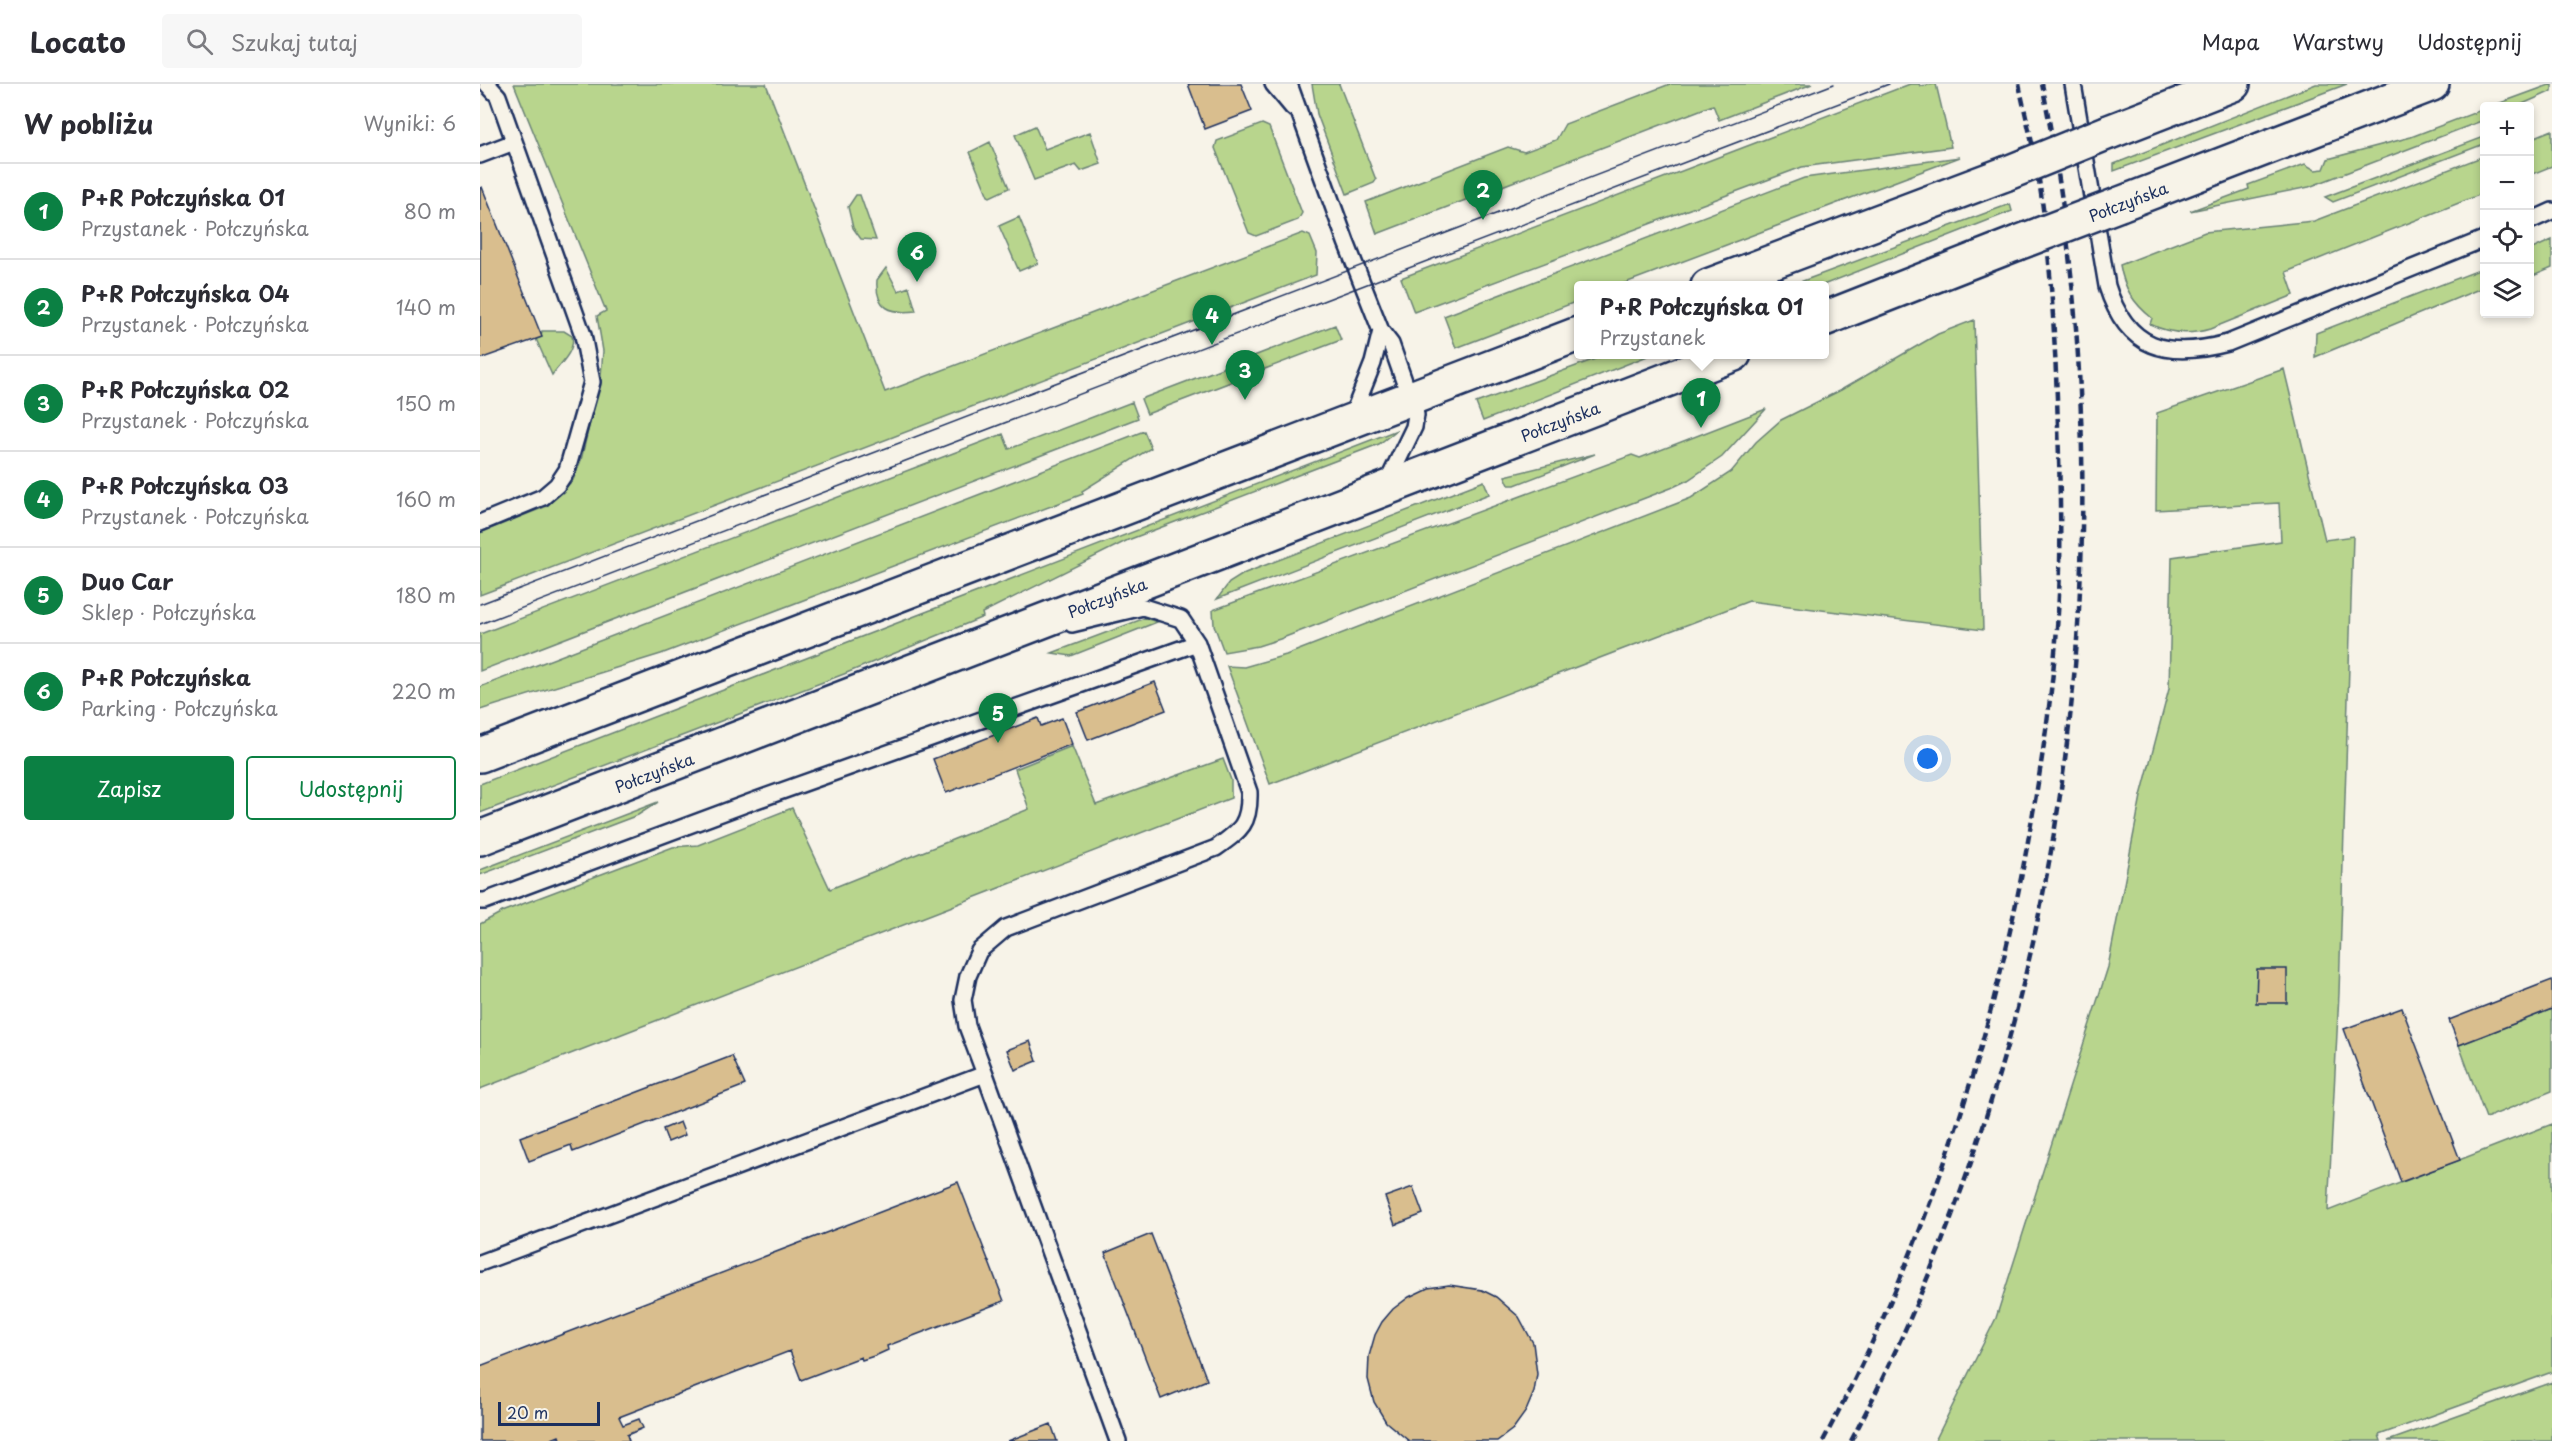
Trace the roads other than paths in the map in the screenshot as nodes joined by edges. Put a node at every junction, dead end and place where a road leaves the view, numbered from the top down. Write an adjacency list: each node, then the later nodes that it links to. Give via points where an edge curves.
1 (488, 84): 9 (lane, via 498,96)
2 (1273, 84): 8 (lane)
3 (1288, 84): 8 (lane)
4 (1300, 84): 8 (lane)
5 (2073, 84): 13 (lane, via 2107,286 2121,320 2149,342 2185,351 2228,342)
6 (2233, 84): 14 (main road, bridge)
7 (2432, 84): 15 (main road, Połczyńska, bridge)
8 (1301, 118): 16 (lane)
9 (514, 142): 10 (lane); 22 (lane, via 583,334 592,382 567,470 557,485 543,497)
10 (480, 155)
11 (2552, 212): 12 (lane)
12 (2534, 218)
13 (2480, 241)
14 (1719, 281)
15 (1829, 317)
16 (1381, 331): 19 (lane, via 1391,344); 20 (lane, via 1373,363)
17 (1574, 336): 19 (main road)
18 (1721, 359): 21 (main road, Połczyńska)
19 (1412, 398): 20 (main road); 21 (lane, via 1414,427)
20 (1349, 422): 25 (main road)
21 (1383, 490): 24 (main road, Połczyńska)
22 (480, 523)
23 (1197, 643): 24 (lane, via 1181,619 1143,608); 27 (lane); 28 (lane, via 1249,792 1249,814 1236,834 1216,848 1006,928 979,951 963,1000 967,1026)
24 (982, 645): 26 (main road, Połczyńska)
25 (480, 755)
26 (480, 838)
27 (480, 901)
28 (985, 1074): 29 (lane); 30 (lane)
29 (480, 1263)
30 (1118, 1441)

